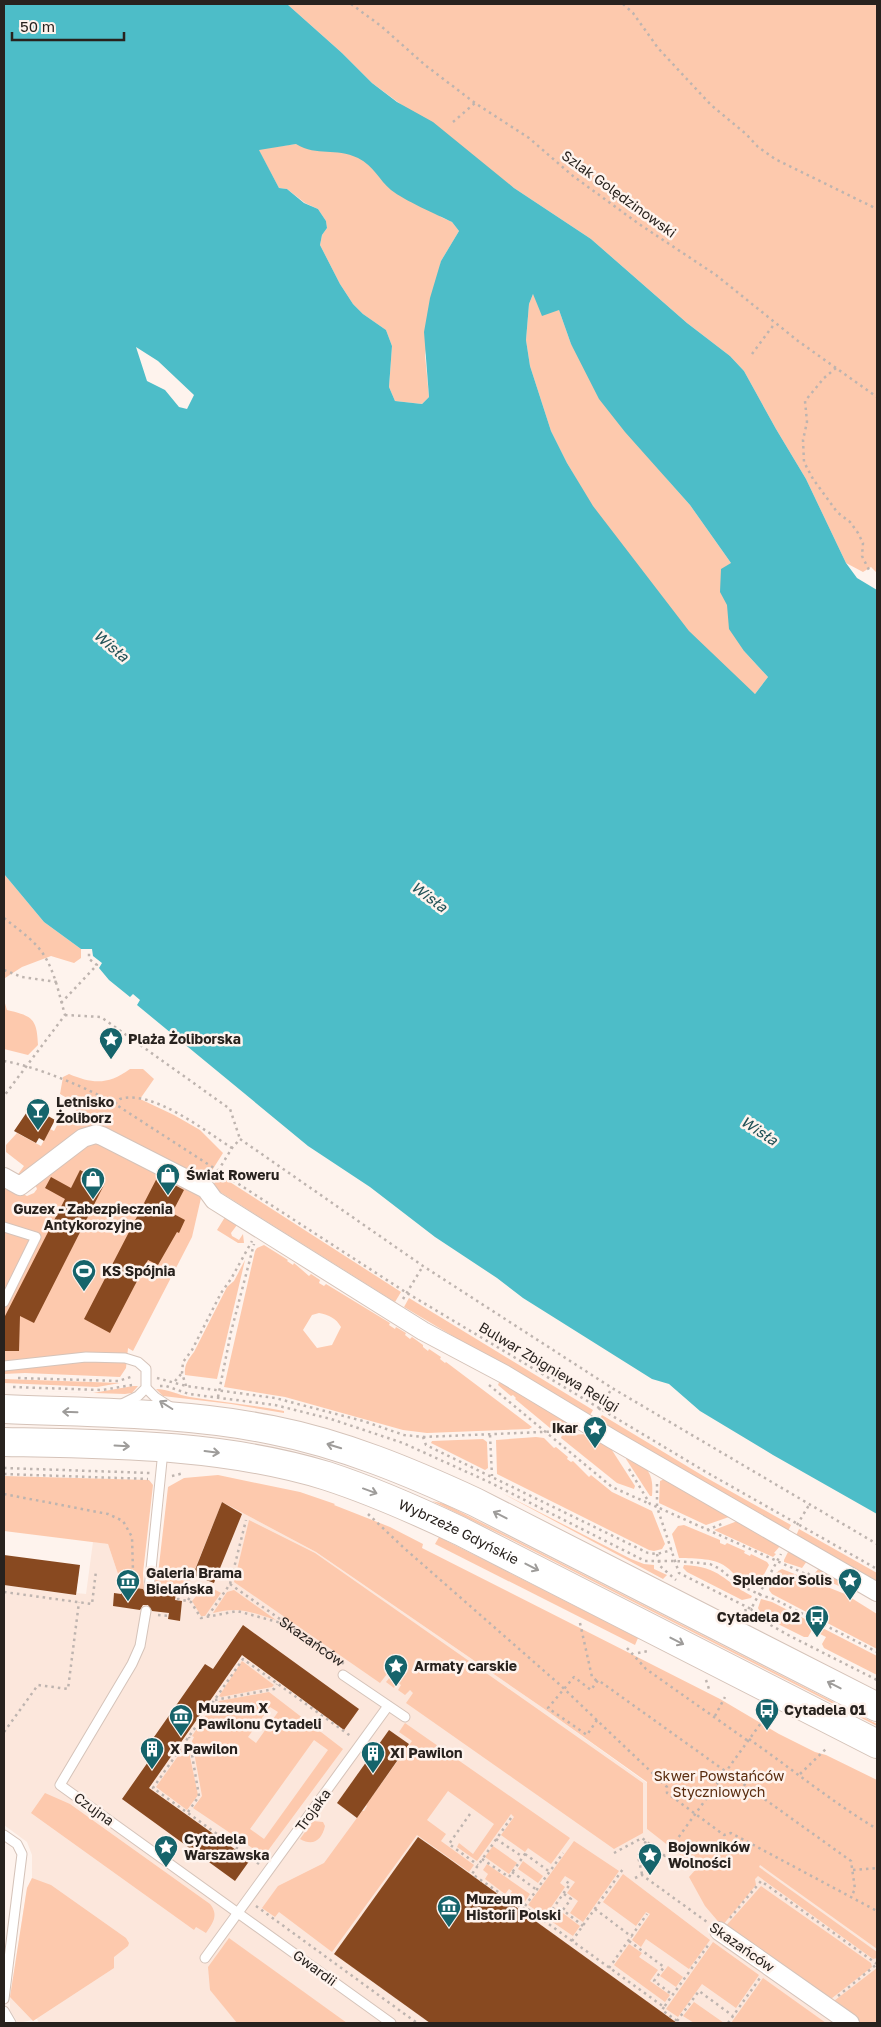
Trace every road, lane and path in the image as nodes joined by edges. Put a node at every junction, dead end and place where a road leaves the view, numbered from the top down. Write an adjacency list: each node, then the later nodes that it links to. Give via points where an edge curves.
1 (351, 4): 3 (path, Szlak Golędzinowski)
2 (623, 4): 5 (path, via 658,48 711,105 758,147 775,160)
3 (475, 103): 4 (path); 6 (path, Szlak Golędzinowski, via 529,138 573,176 639,224 716,275)
4 (453, 122)
5 (877, 209)
6 (775, 323): 7 (path); 8 (path, Szlak Golędzinowski)
7 (752, 354)
8 (836, 368): 9 (path, Szlak Golędzinowski); 10 (path, via 805,401 804,462 813,480 858,533 863,543 862,556)
9 (877, 397)
10 (869, 570)
11 (4, 918): 14 (path, via 36,944)
12 (89, 953): 15 (path, via 89,959 97,965)
13 (4, 970): 14 (path, via 22,977)
14 (57, 982): 15 (path)
15 (62, 1003): 16 (path)
16 (65, 1015): 18 (path); 21 (path, via 101,1017 230,1109)
17 (4, 1061): 18 (path, Bulwar Zbigniewa Religi)
18 (27, 1067): 19 (path); 20 (path, Bulwar Zbigniewa Religi)
19 (4, 1096)
20 (115, 1104): 22 (path, via 120,1099 137,1097 172,1111); 23 (path, Bulwar Zbigniewa Religi)
21 (240, 1139): 22 (path); 28 (path)
22 (232, 1148): 23 (path)
23 (217, 1171): 25 (path); 29 (path, Bulwar Zbigniewa Religi)
24 (4, 1177): 25 (street, via 20,1186 83,1138 96,1134)
25 (206, 1189): 27 (street, via 214,1200)
26 (4, 1227): 30 (lane, via 36,1237)
27 (258, 1228): 31 (street); 33 (path, via 183,1362); 40 (path)
28 (423, 1266): 29 (path); 39 (path)
29 (407, 1293): 31 (path); 42 (path, Bulwar Zbigniewa Religi)
30 (4, 1302)
31 (394, 1313): 45 (street)
32 (4, 1366): 37 (lane, via 86,1357 126,1358 146,1369)
33 (182, 1373): 34 (path); 38 (path)
34 (174, 1382)
35 (484, 1382): 46 (path)
36 (4, 1386): 37 (path, via 102,1390 137,1384)
37 (146, 1386): 43 (lane, via 138,1396); 44 (lane, one-way to 37, via 155,1397)
38 (186, 1386)
39 (612, 1388): 42 (path); 59 (path)
40 (218, 1397)
41 (4, 1409): 43 (main road, one-way to 41)
42 (599, 1410): 45 (path); 63 (path, Bulwar Zbigniewa Religi)
43 (102, 1413): 44 (main road)
44 (189, 1419): 104 (main road, one-way to 44, via 475,1502 417,1476 317,1441 255,1427)
45 (592, 1427): 46 (path); 49 (street)
46 (548, 1433): 47 (path); 58 (path, via 612,1487)
47 (490, 1434): 48 (path); 56 (path)
48 (423, 1437)
49 (612, 1439): 52 (street); 58 (path)
50 (4, 1442): 51 (main road, Wybrzeże Gdyńskie, one-way to 51)
51 (164, 1448): 55 (lane); 113 (main road, Wybrzeże Gdyńskie, one-way to 113, via 222,1453 272,1463 326,1476 396,1501 469,1535)
52 (657, 1465): 60 (path); 65 (street)
53 (4, 1468): 55 (path)
54 (4, 1474): 55 (path, via 156,1479)
55 (162, 1476): 74 (lane)
56 (492, 1476)
57 (4, 1494): 74 (path, via 108,1514 123,1521 132,1537 133,1571 138,1576)
58 (650, 1504): 60 (path)
59 (808, 1505): 63 (path); 66 (path)
60 (657, 1507): 69 (path); 70 (path)
61 (365, 1512): 99 (path)
62 (246, 1520): 76 (path)
63 (798, 1524): 65 (path); 71 (path, Bulwar Zbigniewa Religi)
64 (585, 1530): 68 (path, via 645,1561)
65 (788, 1541): 70 (path); 79 (street)
66 (877, 1544)
67 (657, 1554): 68 (path)
68 (659, 1561): 69 (path); 73 (path, via 660,1566 676,1580)
69 (676, 1561): 73 (path); 80 (path, via 710,1564)
70 (777, 1562): 80 (path)
71 (877, 1569)
72 (96, 1571): 83 (path, via 92,1604)
73 (680, 1573): 84 (path)
74 (150, 1578): 77 (lane)
75 (204, 1580): 82 (path)
76 (230, 1584): 87 (path); 89 (path, Skazańców)
77 (148, 1589)
78 (4, 1592): 83 (path)
79 (877, 1592)
80 (759, 1595): 84 (path); 92 (path, via 774,1599)
81 (178, 1600): 82 (path)
82 (188, 1600): 87 (path, via 201,1618)
83 (80, 1602): 109 (path, via 68,1689 38,1685)
84 (751, 1609): 86 (path); 96 (path, via 758,1618)
85 (146, 1610): 148 (lane, Czujna, via 140,1646 132,1664 60,1785)
86 (739, 1612)
87 (207, 1617): 89 (path, via 237,1611)
88 (580, 1623): 97 (path, via 592,1677)
89 (288, 1624): 94 (path, Skazańców, via 348,1667)
90 (627, 1648): 105 (path, via 646,1669)
91 (648, 1651): 93 (path)
92 (877, 1652)
93 (638, 1653)
94 (343, 1674): 103 (lane, Skazańców)
95 (705, 1678): 100 (path)
96 (877, 1680)
97 (597, 1681): 99 (path, via 591,1690 574,1677); 115 (path)
98 (277, 1684): 102 (path, via 274,1688); 102 (path, via 243,1659); 111 (path)
99 (564, 1688): 108 (path); 108 (path, via 548,1708 587,1735)
100 (709, 1690)
101 (725, 1697): 105 (path)
102 (214, 1700): 110 (path)
103 (388, 1706): 107 (lane, Skazańców); 148 (lane, Trojaka)
104 (877, 1707)
105 (715, 1716): 112 (path)
106 (766, 1716): 112 (path)
107 (405, 1717)
108 (597, 1720): 119 (path, via 667,1787 667,1793)
109 (4, 1732)
110 (189, 1736): 117 (path, via 200,1796); 117 (path, via 153,1788)
111 (354, 1738)
112 (749, 1740): 115 (path); 116 (path)
113 (877, 1744)
114 (828, 1747): 116 (path)
115 (726, 1771): 119 (path); 133 (path, via 851,1861)
116 (800, 1774): 121 (path, via 842,1808)
117 (188, 1812): 130 (path)
118 (470, 1814): 129 (path, via 448,1844)
119 (695, 1814): 124 (path, via 665,1856); 141 (path, via 724,1835 731,1832)
120 (511, 1818): 123 (path)
121 (877, 1829)
122 (4, 1835): 161 (lane, via 17,1844 22,1854)
123 (496, 1839): 127 (path); 128 (path)
124 (646, 1841): 126 (path, via 642,1838); 136 (path, via 638,1856)
125 (563, 1853): 135 (path)
126 (614, 1853)
127 (525, 1854): 134 (path); 135 (path)
128 (482, 1859): 129 (path); 134 (path, via 509,1877)
129 (478, 1865): 145 (path, via 472,1874)
130 (261, 1866)
131 (877, 1868): 133 (path)
132 (623, 1869): 146 (path)
133 (853, 1870): 141 (path, via 855,1889)
134 (512, 1872): 139 (path)
135 (550, 1872): 139 (path)
136 (642, 1875): 137 (path); 152 (path, Skazańców)
137 (635, 1878)
138 (564, 1880): 140 (path, via 570,1884)
139 (537, 1890): 145 (path)
140 (564, 1894): 142 (path); 144 (path, via 571,1899)
141 (851, 1897): 147 (path)
142 (558, 1901): 144 (path); 150 (path)
143 (256, 1906): 169 (path)
144 (565, 1906): 151 (path, via 563,1910)
145 (524, 1907): 150 (path)
146 (595, 1909): 151 (path); 153 (path)
147 (877, 1911)
148 (238, 1913): 156 (lane, Trojaka); 168 (lane, Gwardii)
149 (647, 1914): 153 (path)
150 (544, 1921): 154 (path)
151 (583, 1926): 154 (path)
152 (719, 1931): 157 (path, via 761,1881); 158 (street, Skazańców); 160 (path)
153 (632, 1937): 155 (path)
154 (572, 1941): 159 (path)
155 (629, 1941): 159 (path); 160 (path, via 664,1967 654,1981)
156 (205, 1958)
157 (877, 1964): 162 (path)
158 (768, 1966): 162 (street, Skazańców); 165 (path)
159 (609, 1968): 163 (path)
160 (673, 1995): 163 (path)
161 (4, 1998)
162 (825, 2006): 171 (street, Skazańców)
163 (664, 2007): 166 (path, via 662,2010)
164 (4, 2011): 167 (lane)
165 (733, 2016): 166 (path, via 699,1991); 170 (path)
166 (679, 2022)
167 (11, 2023)
168 (391, 2023)
169 (417, 2023)
170 (728, 2023)
171 (850, 2023)

